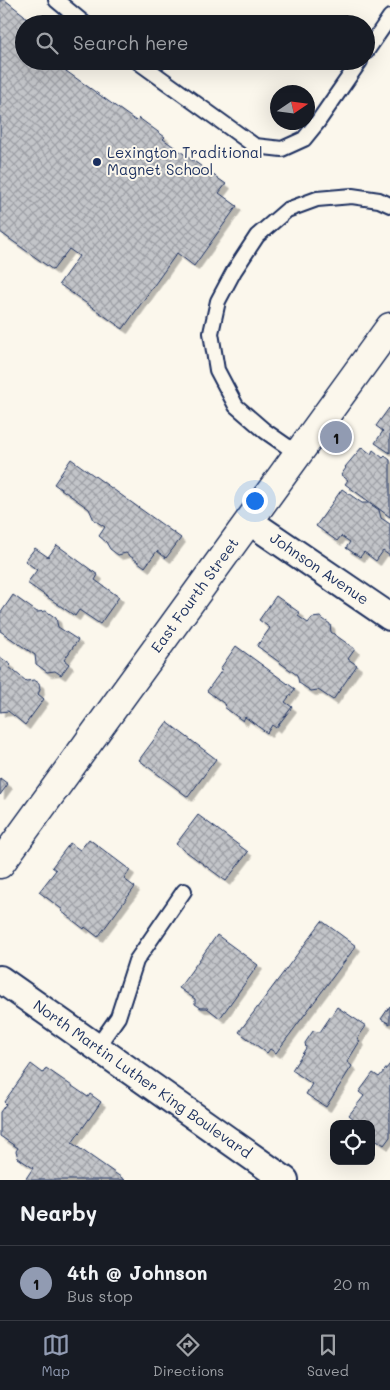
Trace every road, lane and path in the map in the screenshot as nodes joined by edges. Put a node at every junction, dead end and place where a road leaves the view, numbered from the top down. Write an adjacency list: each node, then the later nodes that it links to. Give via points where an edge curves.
1 (56, 0): 2 (lane)
2 (74, 15)
3 (390, 17): 4 (lane)
4 (375, 39)
5 (149, 70): 6 (lane, via 255,146 282,149 304,139)
6 (354, 70)
7 (390, 205): 9 (lane, via 352,196 317,198 287,210 257,236 218,301 211,333 218,370 236,406)
8 (390, 327): 9 (street, East Fourth Street)
9 (298, 454): 10 (street, East Fourth Street)
10 (249, 521): 11 (street, Johnson Avenue); 12 (street, East Fourth Street)
11 (390, 617)
12 (0, 864)
13 (184, 891): 15 (lane, via 136,961 118,1018)
14 (0, 978): 15 (street, North Martin Luther King Boulevard)
15 (97, 1047): 16 (street, North Martin Luther King Boulevard)
16 (285, 1180)

